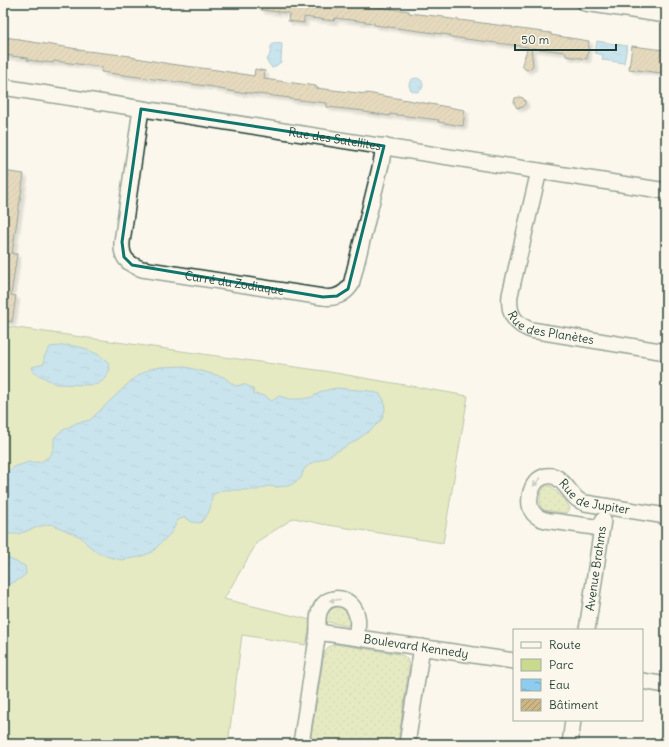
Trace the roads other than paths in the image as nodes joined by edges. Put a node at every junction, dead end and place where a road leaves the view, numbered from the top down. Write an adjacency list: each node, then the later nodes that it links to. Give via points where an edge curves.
1 (585, 3): 2 (street)
2 (666, 15)
3 (3, 87): 4 (street, Rue des Satellites)
4 (142, 109): 5 (street, Rue des Satellites); 5 (street, Carré du Zodiaque, via 122,242 124,257 128,262 142,269 328,298 337,296 351,285)
5 (384, 146): 6 (street, Rue des Satellites)
6 (539, 170): 7 (street, Rue des Satellites); 8 (street, Rue des Planètes, via 510,295 509,302 514,319 524,328 531,330)
7 (666, 191)
8 (666, 352)
9 (605, 507): 10 (street, Rue de Jupiter); 11 (street, Avenue Brahms); 11 (street, Rue de Jupiter, one-way to 11, via 576,499 555,477 539,478 532,487 530,503 536,517)
10 (666, 516)
11 (601, 528): 12 (street, Avenue Brahms)
12 (587, 629)
13 (318, 632): 14 (street, Boulevard Kennedy); 14 (street, one-way to 13, via 356,610 349,601 338,598 328,601 320,610); 20 (street, via 302,737)
14 (356, 638): 15 (street, Boulevard Kennedy)
15 (422, 647): 16 (street, Boulevard Kennedy); 21 (street)
16 (513, 661)
17 (643, 681): 18 (street)
18 (666, 685)
19 (573, 721): 22 (street)
20 (304, 744)
21 (407, 744)
22 (570, 744)

